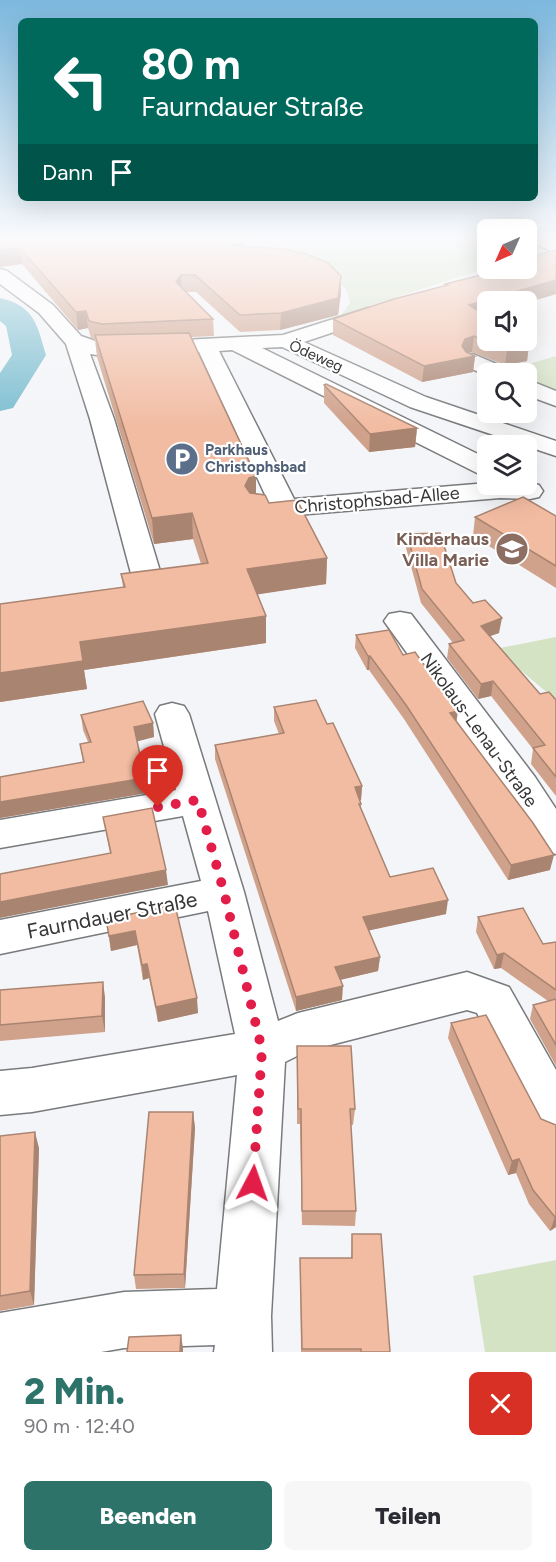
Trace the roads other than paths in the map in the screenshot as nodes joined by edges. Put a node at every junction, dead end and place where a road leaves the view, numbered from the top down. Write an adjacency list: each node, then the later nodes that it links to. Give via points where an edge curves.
1 (34, 300): 4 (street)
2 (397, 305): 5 (street)
3 (213, 321): 6 (street)
4 (71, 339): 7 (street, Ödeweg, via 104,350); 19 (street, via 111,418)
5 (285, 341): 6 (street, Ödeweg); 13 (street, Ödeweg, via 418,402)
6 (237, 344): 7 (street, Ödeweg); 17 (street, Christophsbad-Allee)
7 (206, 345): 18 (street, Christophsbad-Allee, via 273,509)
8 (473, 361): 9 (street)
9 (477, 363)
10 (537, 391): 11 (street)
11 (556, 399)
12 (556, 427): 14 (street)
13 (514, 435)
14 (532, 435)
15 (537, 443): 16 (street, Ödeweg)
16 (556, 449)
17 (477, 464)
18 (477, 492)
19 (148, 580)
20 (400, 621): 24 (street, Nikolaus-Lenau-Straße, via 522,786)
21 (172, 714): 22 (street, Faurndauer Straße)
22 (198, 800): 23 (street); 25 (street, Faurndauer Straße)
23 (0, 834)
24 (556, 840)
25 (224, 892): 26 (street, Faurndauer Straße); 27 (street, Faurndauer Straße)
26 (0, 937)
27 (262, 1050): 28 (street); 29 (street, via 298,1033 466,991 493,1000); 30 (street, Faurndauer Straße)
28 (0, 1093)
29 (556, 1116)
30 (243, 1334): 31 (street, Faurndauer Straße, via 124,1320)
31 (0, 1341)

